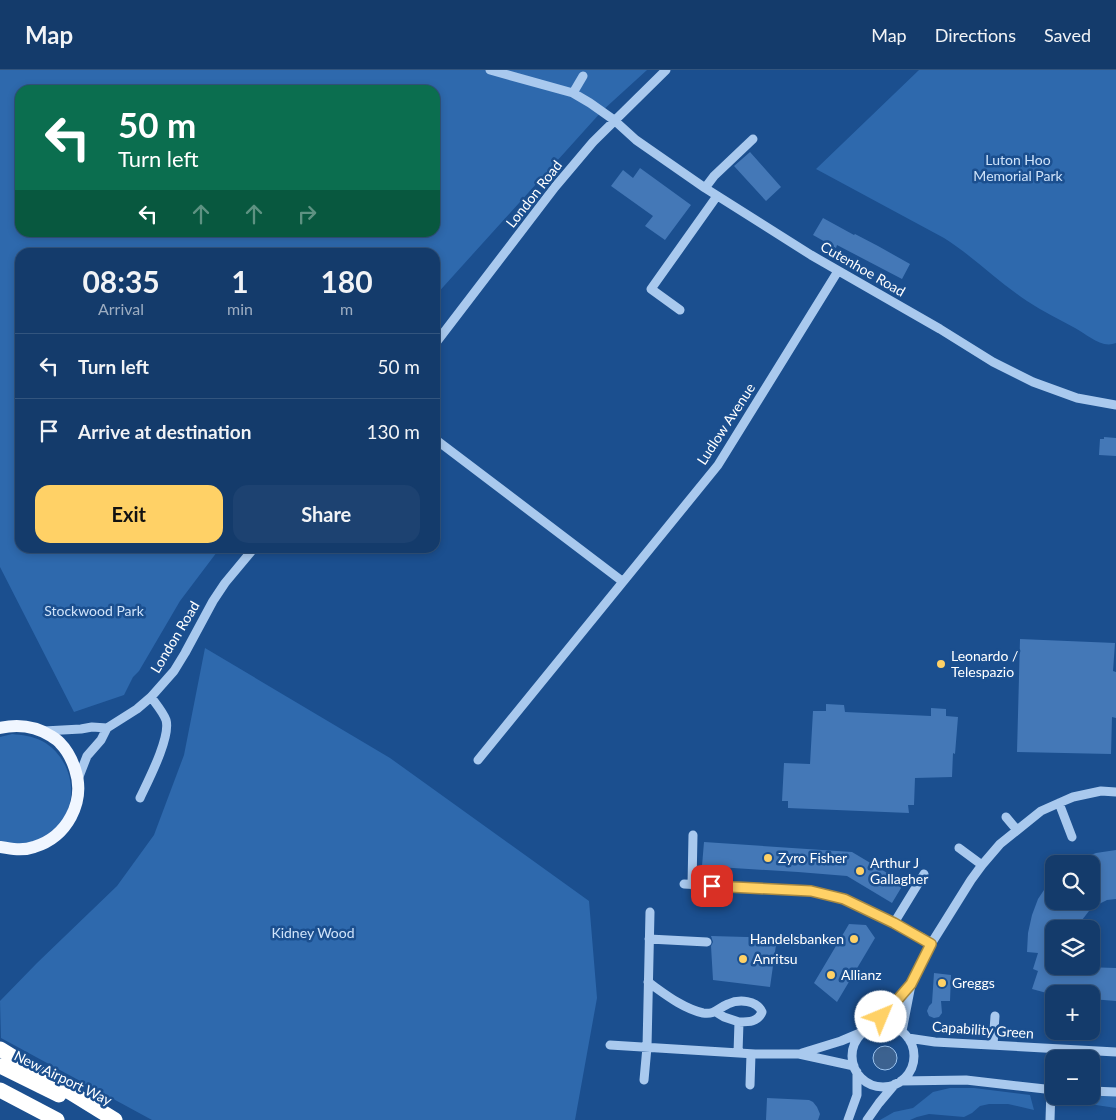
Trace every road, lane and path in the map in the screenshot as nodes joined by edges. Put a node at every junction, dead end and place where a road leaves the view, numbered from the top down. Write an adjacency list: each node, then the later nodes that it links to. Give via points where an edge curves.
1 (490, 70): 4 (street, Cutenhoe Road)
2 (666, 70): 5 (street, London Road)
3 (582, 76): 4 (street)
4 (573, 93): 5 (street, Cutenhoe Road)
5 (614, 120): 7 (street, Cutenhoe Road, via 636,140); 11 (street, London Road, via 555,187)
6 (753, 139): 7 (street)
7 (705, 188): 8 (street, Cutenhoe Road)
8 (717, 196): 9 (street, Cutenhoe Road); 10 (street, via 651,289)
9 (838, 271): 12 (street, Cutenhoe Road, via 1025,378 1077,398); 15 (street, Ludlow Avenue, via 718,465)
10 (680, 310)
11 (440, 337)
12 (1116, 405)
13 (440, 443): 15 (street)
14 (250, 553): 16 (street, London Road, via 225,582 174,672)
15 (622, 581): 20 (street, Ludlow Avenue)
16 (151, 697): 18 (street, London Road); 23 (street, via 165,718 167,730)
17 (0, 728): 19 (main road, via 28,726)
18 (107, 728): 19 (street); 21 (street, London Road, via 87,756)
19 (44, 731): 21 (main road, via 60,743 72,759)
20 (478, 760)
21 (78, 779): 29 (main road, via 76,805 63,829 49,841 33,848 15,850)
22 (1116, 792): 24 (street, via 1101,791)
23 (140, 798)
24 (1059, 803): 26 (street); 28 (street)
25 (1006, 817): 26 (street)
26 (1017, 830): 31 (street)
27 (693, 835): 34 (street, via 688,884 811,891 844,899)
28 (1072, 837)
29 (0, 847)
30 (959, 848): 31 (street)
31 (982, 865): 37 (street)
32 (924, 874): 34 (street)
33 (650, 912): 35 (street)
34 (894, 923): 37 (street)
35 (649, 939): 36 (street); 38 (street)
36 (708, 942)
37 (931, 944): 39 (street)
38 (648, 982): 40 (street, via 686,1007 703,1013); 47 (street)
39 (911, 984): 43 (street); 44 (street)
40 (716, 1012): 42 (street); 42 (street, via 735,1002 760,1006 760,1017)
41 (994, 1016): 46 (street)
42 (739, 1022): 50 (street)
43 (865, 1030): 44 (street, via 886,1025); 52 (street); 54 (street, via 857,1038 852,1053)
44 (905, 1035): 46 (street, Capability Green, via 935,1042); 56 (street, via 914,1056 908,1074)
45 (610, 1045): 47 (street)
46 (993, 1045): 49 (street, Capability Green)
47 (647, 1048): 50 (street); 55 (street)
48 (0, 1049): 66 (highway)
49 (1116, 1052)
50 (738, 1053): 51 (street)
51 (751, 1054): 52 (street); 57 (street)
52 (799, 1054): 54 (street)
53 (0, 1066): 66 (highway, New Airport Way)
54 (856, 1069): 56 (street, via 864,1080 874,1085); 67 (street, via 856,1095)
55 (644, 1080)
56 (898, 1082): 58 (street, via 966,1080); 68 (street)
57 (750, 1085)
58 (1045, 1089)
59 (0, 1090): 64 (highway)
60 (1100, 1091): 61 (street)
61 (1116, 1092)
62 (0, 1098): 64 (highway)
63 (1051, 1105): 69 (street)
64 (37, 1110): 65 (highway)
65 (57, 1120)
66 (113, 1120)
67 (848, 1120)
68 (867, 1120)
69 (1050, 1120)

